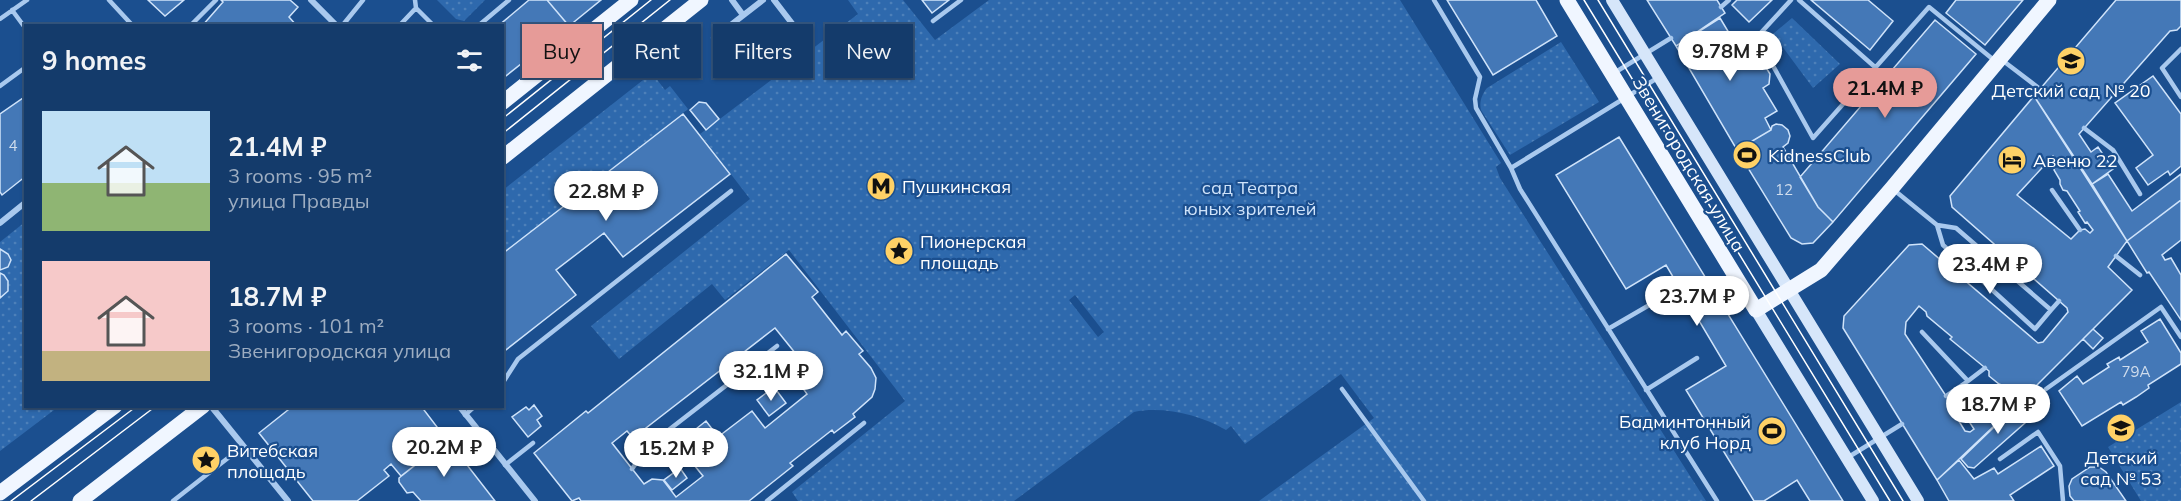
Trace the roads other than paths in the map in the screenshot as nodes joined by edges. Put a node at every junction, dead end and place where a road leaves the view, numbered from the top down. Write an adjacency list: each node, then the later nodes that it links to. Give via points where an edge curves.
1 (27, 0): 23 (lane)
2 (108, 0): 27 (lane)
3 (216, 0): 28 (lane)
4 (311, 0): 29 (street)
5 (363, 0): 30 (lane)
6 (415, 0): 22 (lane)
7 (509, 0): 33 (lane)
8 (631, 0): 47 (main road)
9 (701, 0): 49 (main road)
10 (732, 0): 24 (street)
11 (763, 0): 24 (street)
12 (774, 0): 24 (street, via 794,26 738,70 714,38)
13 (961, 0): 26 (lane)
14 (1434, 0): 50 (lane, via 1480,77 1476,108)
15 (1567, 0): 41 (main road, Звенигородская улица)
16 (1612, 0): 37 (street, Звенигородская улица)
17 (1729, 0): 21 (lane)
18 (1791, 0): 40 (lane, via 1757,38 1813,138)
19 (1799, 0): 40 (lane)
20 (2049, 0): 38 (main road)
21 (1721, 7)
22 (416, 8): 31 (lane); 32 (lane)
23 (12, 10): 25 (lane); 34 (lane)
24 (743, 15)
25 (0, 19)
26 (933, 21)
27 (131, 24)
28 (192, 24)
29 (338, 24)
30 (342, 24)
31 (401, 24)
32 (432, 24)
33 (480, 24)
34 (24, 26)
35 (1671, 38): 37 (lane)
36 (2181, 49): 45 (lane, via 2162,68)
37 (1645, 54): 41 (lane); 42 (street, Звенигородская улица)
38 (1999, 61): 40 (lane, via 1929,7); 44 (lane); 51 (main road)
39 (24, 68): 43 (lane)
40 (1876, 68)
41 (1611, 74): 46 (main road, Звенигородская улица)
42 (1659, 78): 46 (lane); 61 (street, Звенигородская улица)
43 (0, 86)
44 (2040, 89)
45 (2181, 97)
46 (1626, 98): 50 (lane); 64 (main road, Звенигородская улица)
47 (504, 101)
48 (2084, 128): 54 (lane, via 2113,150)
49 (504, 156)
50 (1511, 168): 66 (lane, via 1520,189)
51 (1892, 188): 57 (lane); 61 (main road, via 1821,270)
52 (2052, 190): 58 (lane)
53 (731, 191): 74 (lane, via 518,360)
54 (2140, 194)
55 (24, 204): 56 (street)
56 (1, 221)
57 (1937, 225): 65 (lane, via 1956,228); 67 (lane, via 1943,245)
58 (2080, 230)
59 (2116, 256): 60 (lane)
60 (2140, 275)
61 (1789, 290): 64 (main road); 88 (street, Звенигородская улица)
62 (1658, 300): 66 (lane)
63 (2059, 301): 65 (lane)
64 (1756, 310): 91 (street, Звенигородская улица)
65 (2051, 310): 67 (lane)
66 (1608, 329): 78 (lane)
67 (2035, 329): 69 (lane)
68 (1922, 333): 75 (lane)
69 (2030, 336)
70 (2181, 337): 77 (lane, via 2161,307)
71 (777, 346): 94 (lane, via 648,446)
72 (1697, 358): 78 (lane)
73 (1985, 368): 75 (lane)
74 (504, 381)
75 (1968, 381): 79 (lane)
76 (1342, 389): 101 (lane)
77 (2046, 389)
78 (1646, 390): 102 (lane)
79 (1946, 396)
80 (112, 408): 95 (main road)
81 (199, 408): 97 (main road)
82 (213, 408): 90 (street)
83 (460, 408): 85 (street)
84 (474, 408): 85 (lane)
85 (465, 415): 93 (street)
86 (864, 423): 96 (lane)
87 (1902, 424): 88 (lane)
88 (1880, 438): 91 (lane); 104 (street, Звенигородская улица)
89 (533, 443): 93 (lane)
90 (242, 447): 98 (lane); 99 (street)
91 (1847, 458): 103 (street, Звенигородская улица)
92 (2000, 459): 105 (lane, via 2038,432 2060,466)
93 (506, 465): 100 (street)
94 (632, 469)
95 (0, 493)
96 (772, 500)
97 (80, 501)
98 (173, 501)
99 (288, 501)
100 (535, 501)
101 (1424, 501)
102 (1717, 501)
103 (1873, 501)
104 (1918, 501)
105 (2063, 501)

